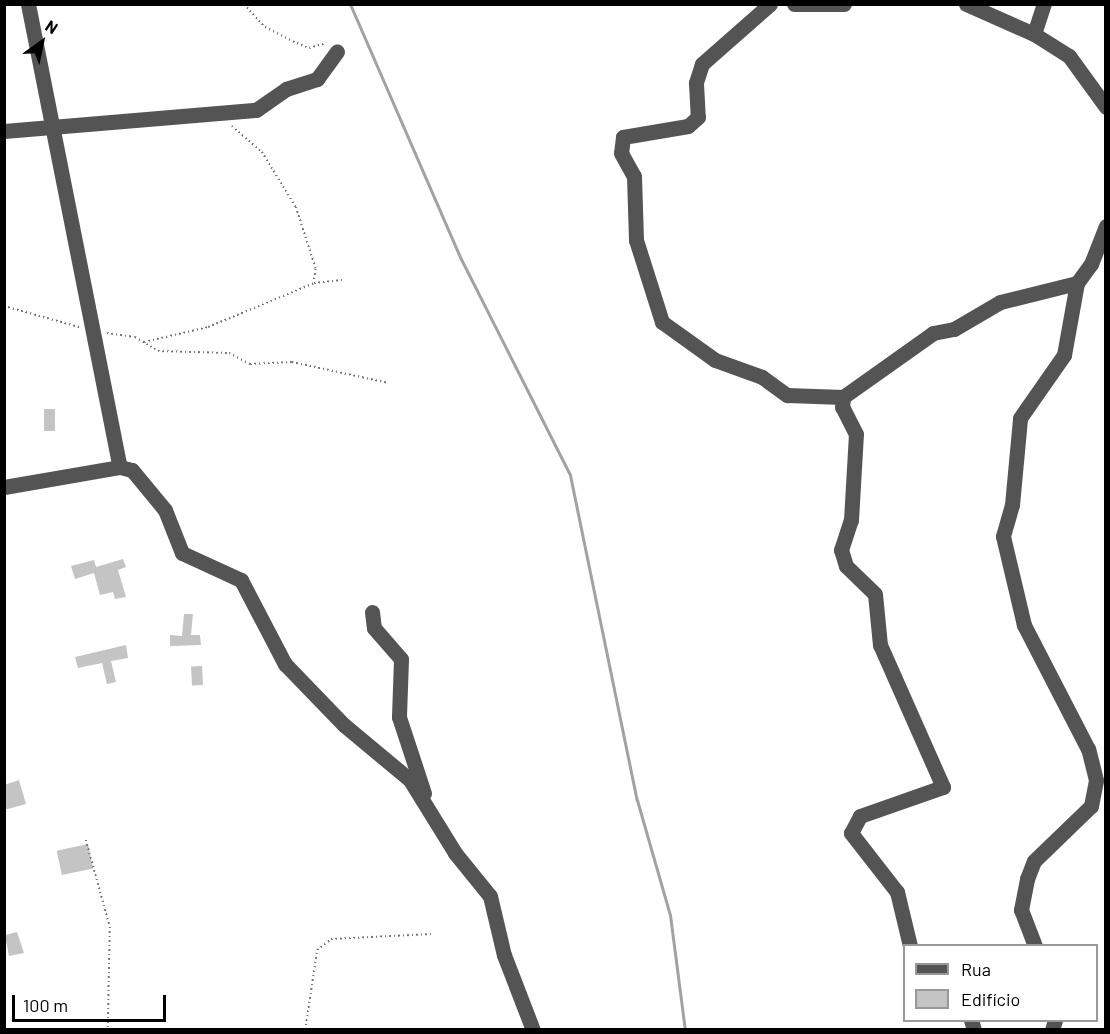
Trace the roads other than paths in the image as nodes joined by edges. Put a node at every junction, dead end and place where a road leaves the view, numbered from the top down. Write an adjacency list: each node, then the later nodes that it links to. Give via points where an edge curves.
1 (28, 4): 10 (street)
2 (770, 4): 14 (street, via 702,64 696,83 698,117 688,126 622,137 621,153 634,176 636,240 662,322 715,360 762,377 787,395)
3 (794, 4): 4 (street)
4 (844, 4)
5 (966, 4): 7 (street)
6 (1044, 4): 7 (street)
7 (1034, 34): 9 (street, via 1081,67)
8 (336, 46): 10 (street, via 307,86 286,89 256,110)
9 (1106, 107)
10 (54, 127): 11 (street); 15 (street)
11 (4, 131)
12 (1106, 226): 13 (street, via 1091,264)
13 (1077, 283): 14 (street, via 1000,302 954,329 933,333); 20 (street, via 1064,355 1020,418 1012,505 1003,536 1024,625 1088,749 1096,780 1091,806 1034,861 1027,879 1021,910)
14 (843, 397): 19 (street, via 842,407 856,434 851,520 841,550 846,566 874,594 880,645 943,787 860,816 851,833 897,892)
15 (120, 467): 16 (street); 18 (street, via 132,471 156,496 182,554 241,580 285,664)
16 (4, 487)
17 (372, 612): 18 (street, via 374,628 401,659 399,717)
18 (426, 801): 21 (street, via 455,853 490,896 504,955)
19 (910, 944)
20 (1035, 944)
21 (533, 1029)

